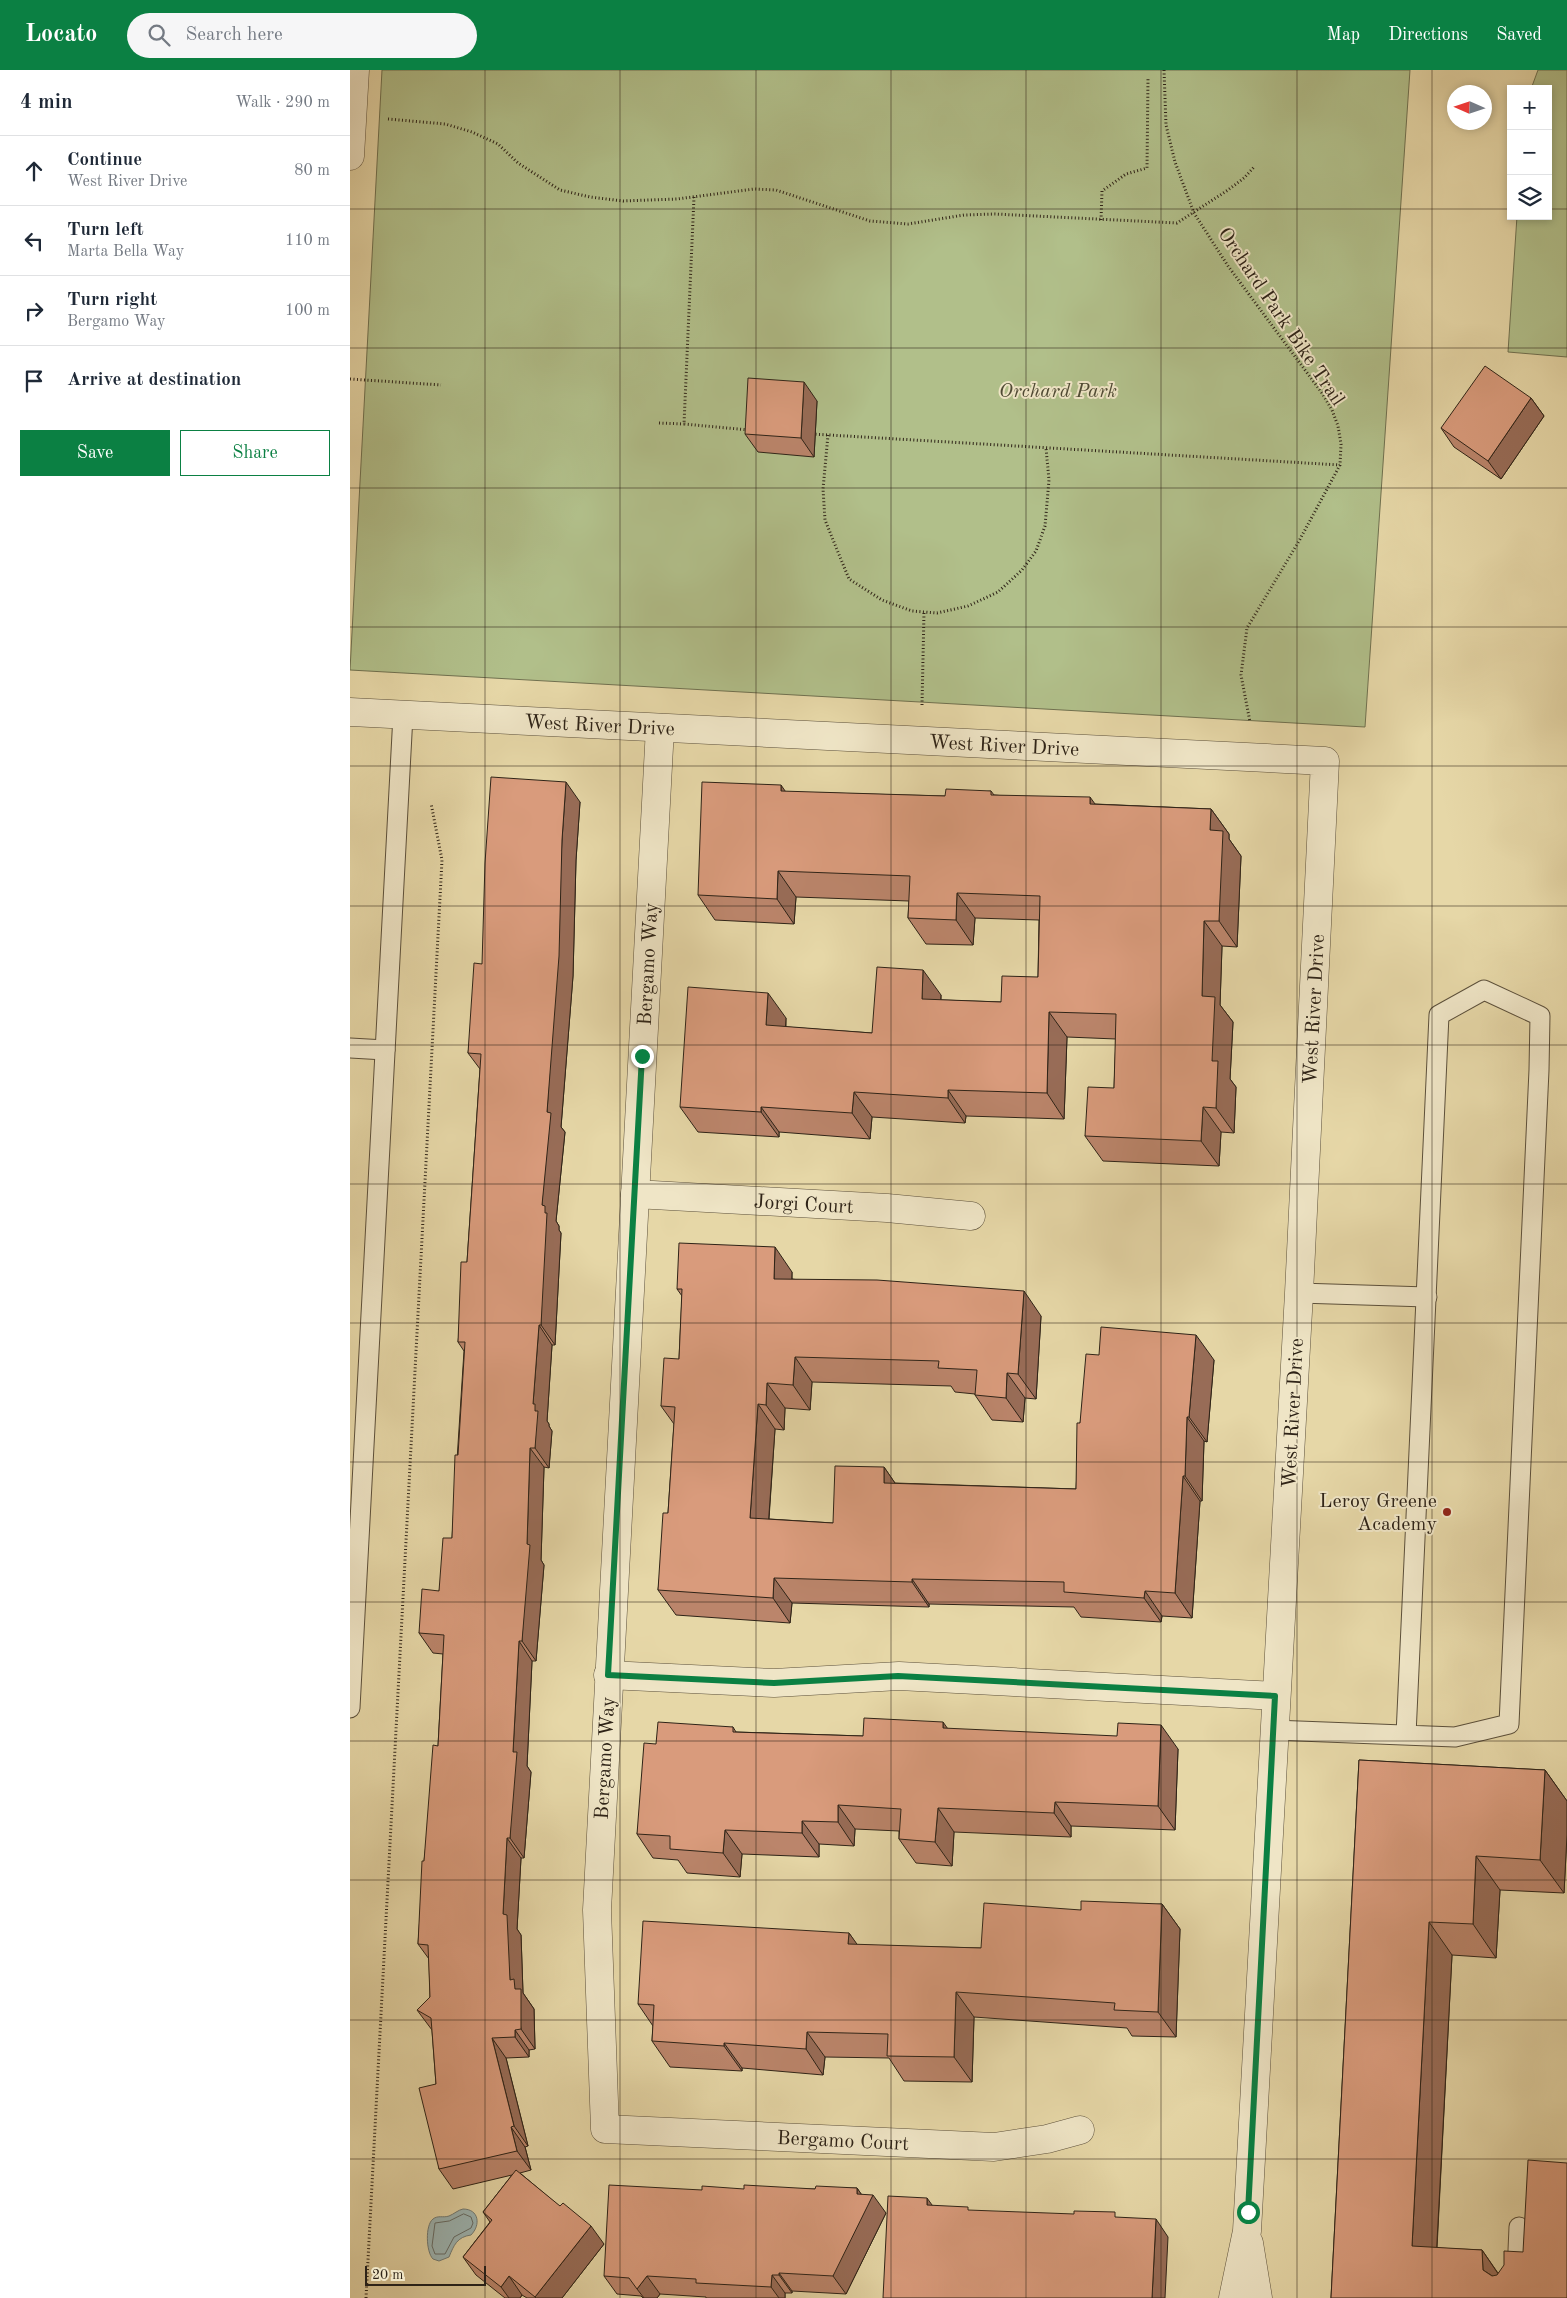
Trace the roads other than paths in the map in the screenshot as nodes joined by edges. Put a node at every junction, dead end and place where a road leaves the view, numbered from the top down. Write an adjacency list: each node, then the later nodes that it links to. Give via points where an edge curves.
1 (355, 70): 2 (street)
2 (350, 156)
3 (350, 712): 4 (street, West River Drive)
4 (403, 715): 5 (street, West River Drive); 7 (lane)
5 (660, 728): 8 (street, Bergamo Way); 10 (street, West River Drive, via 1326,761)
6 (350, 1048): 7 (lane)
7 (384, 1050): 14 (lane)
8 (635, 1194): 9 (street, Jorgi Court); 12 (street, Bergamo Way)
9 (971, 1216)
10 (1299, 1293): 11 (lane); 13 (street, West River Drive)
11 (1427, 1297): 16 (lane); 16 (lane, via 1439,1015 1484,990 1540,1016 1508,1724 1455,1737)
12 (608, 1675): 13 (street, via 774,1683 898,1676); 17 (street, Bergamo Way, via 597,1910)
13 (1275, 1696): 15 (street, West River Drive)
14 (350, 1708)
15 (1273, 1730): 16 (lane); 20 (street, West River Drive)
16 (1406, 1734)
17 (605, 2129): 18 (street, Bergamo Court, via 994,2147 1047,2140)
18 (1080, 2130)
19 (1519, 2227): 23 (lane)
20 (1247, 2231): 21 (street, West River Drive); 22 (street, West River Drive)
21 (1233, 2298)
22 (1258, 2298)
23 (1516, 2298)

